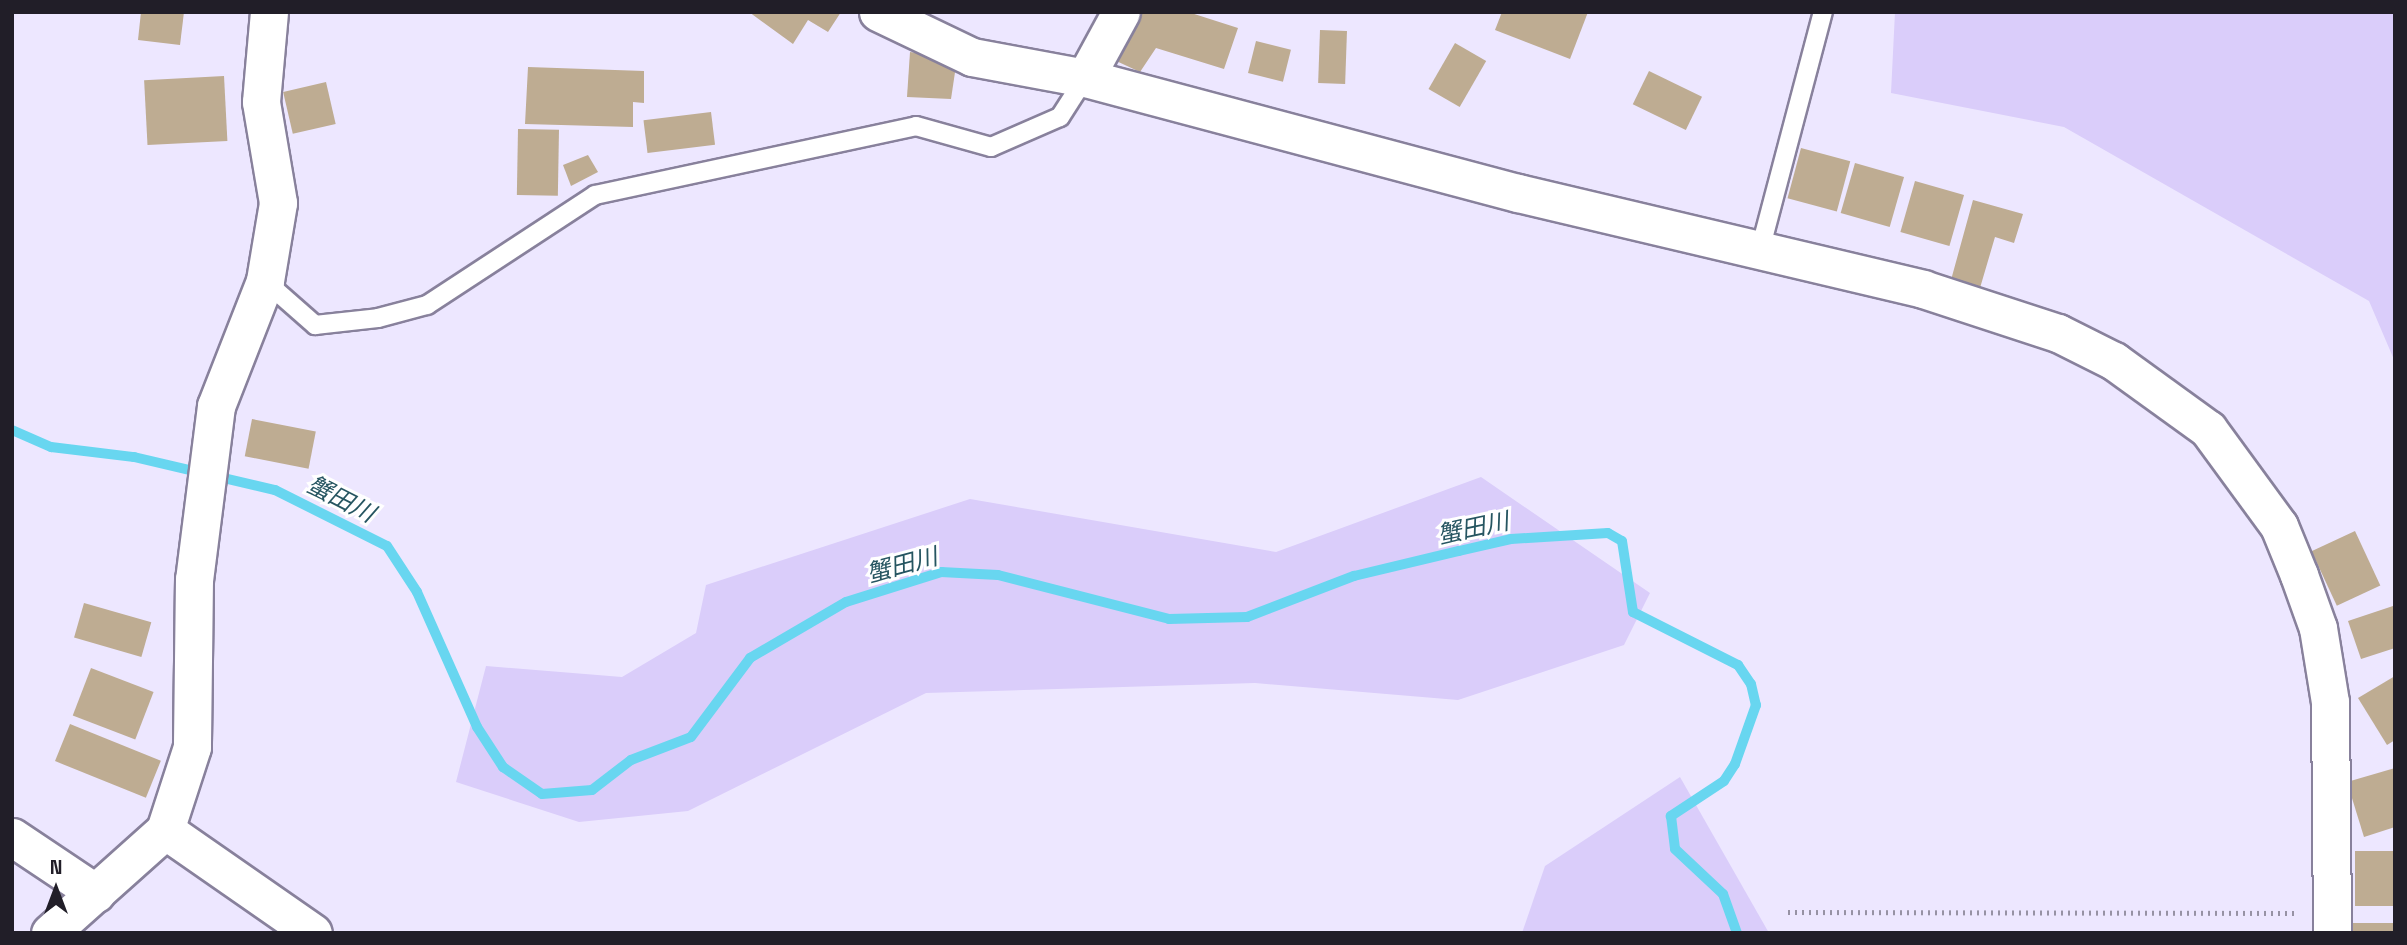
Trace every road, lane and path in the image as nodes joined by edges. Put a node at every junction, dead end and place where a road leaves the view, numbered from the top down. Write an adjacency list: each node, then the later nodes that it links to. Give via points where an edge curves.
1 (270, 12): 7 (street, via 261,102 278,203)
2 (878, 12): 5 (street, via 972,57)
3 (1121, 12): 5 (street)
4 (1824, 13): 6 (lane)
5 (1085, 78): 6 (street); 7 (lane, via 1060,117 991,147 916,126 595,195 427,305 378,318 315,325)
6 (1760, 250): 12 (street, via 1923,289 2058,333 2114,361 2208,429 2279,526 2318,628 2330,702)
7 (265, 281): 8 (street, via 216,406 194,579 192,747)
8 (165, 830): 10 (street); 14 (street)
9 (12, 837): 10 (street)
10 (96, 893): 13 (street)
11 (1788, 912): 12 (path)
12 (2333, 923)
13 (50, 933)
14 (313, 933)

